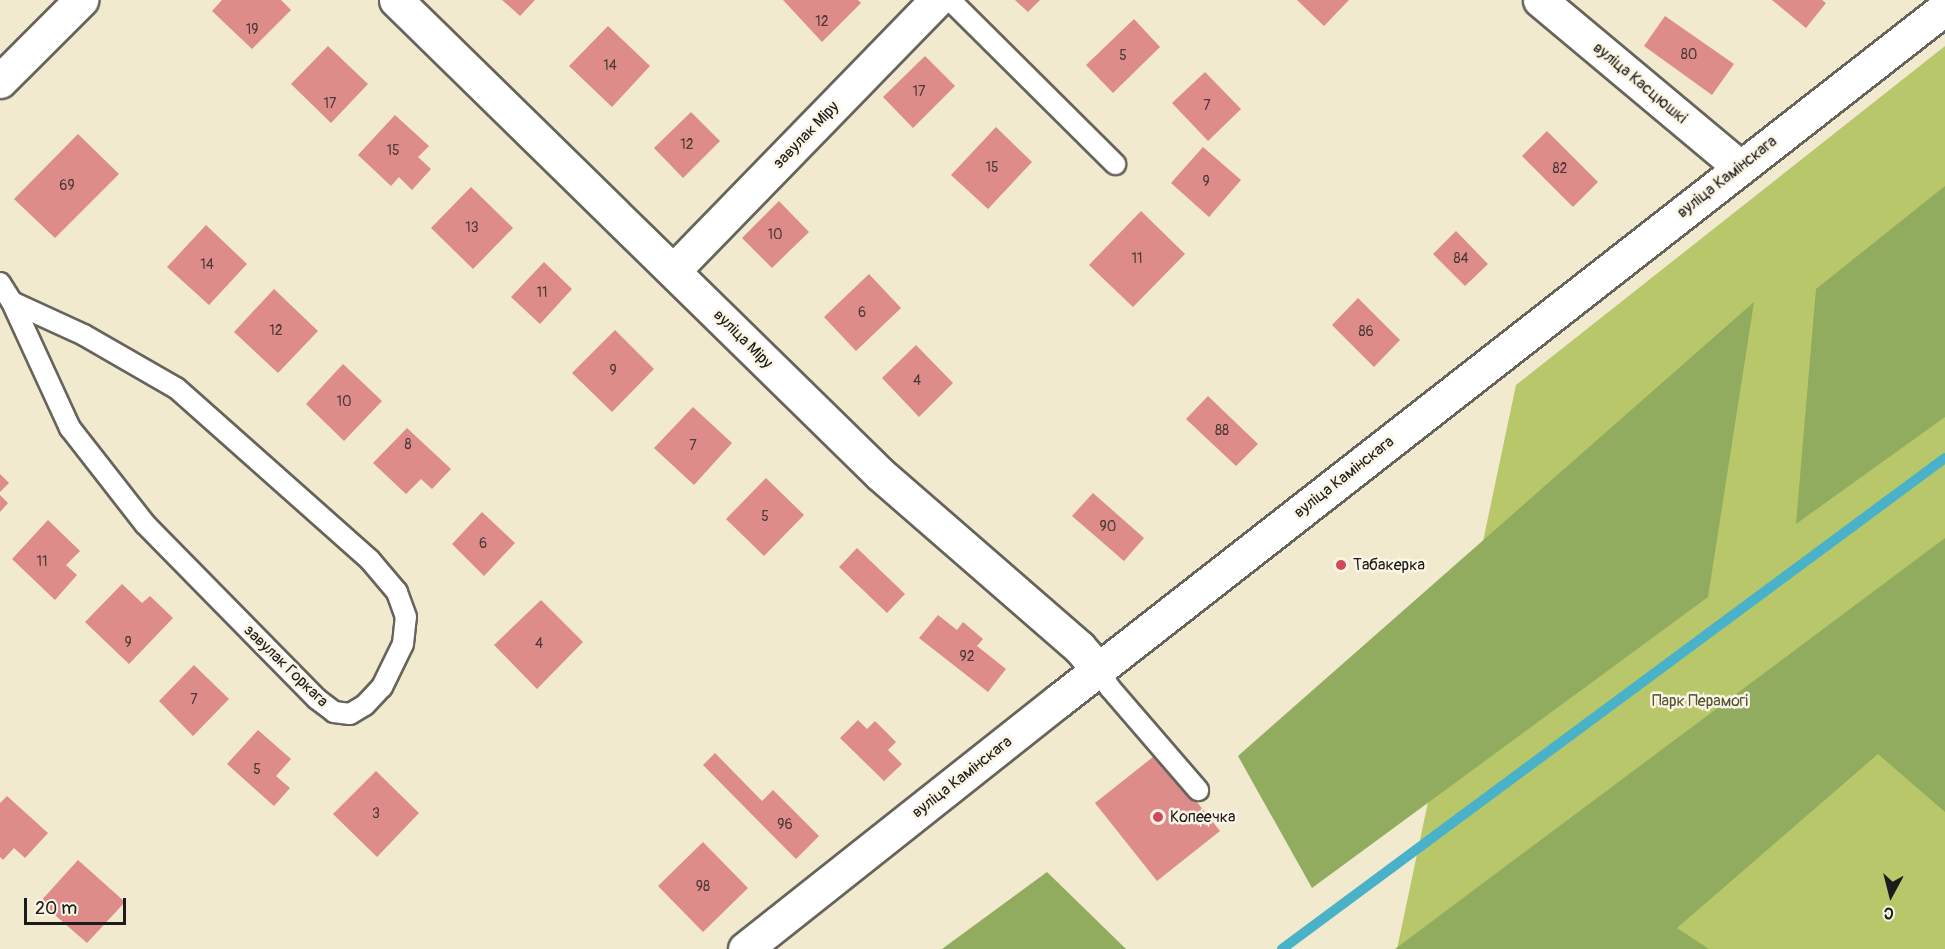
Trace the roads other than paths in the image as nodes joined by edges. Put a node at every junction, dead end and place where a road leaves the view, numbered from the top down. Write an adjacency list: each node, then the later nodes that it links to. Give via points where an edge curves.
1 (81, 0): 7 (street)
2 (396, 0): 10 (street, вуліца Міру)
3 (937, 0): 10 (street, завулак Міру)
4 (950, 0): 8 (lane)
5 (1540, 0): 9 (street, вуліца Касцюшкі)
6 (1945, 8): 9 (street, вуліца Камінскага)
7 (0, 81)
8 (1115, 164)
9 (1740, 167): 13 (street, вуліца Камінскага)
10 (674, 270): 13 (street, вуліца Міру, via 880,474 1079,647)
11 (0, 283): 12 (lane, завулак Горкага)
12 (12, 302): 12 (lane, завулак Горкага, via 69,428 145,524 317,699 334,712 350,714 365,705 382,687 403,644 406,617 397,592 377,568 176,388 84,335)
13 (1098, 669): 14 (lane); 15 (street, вуліца Камінскага)
14 (1198, 790)
15 (745, 949)

